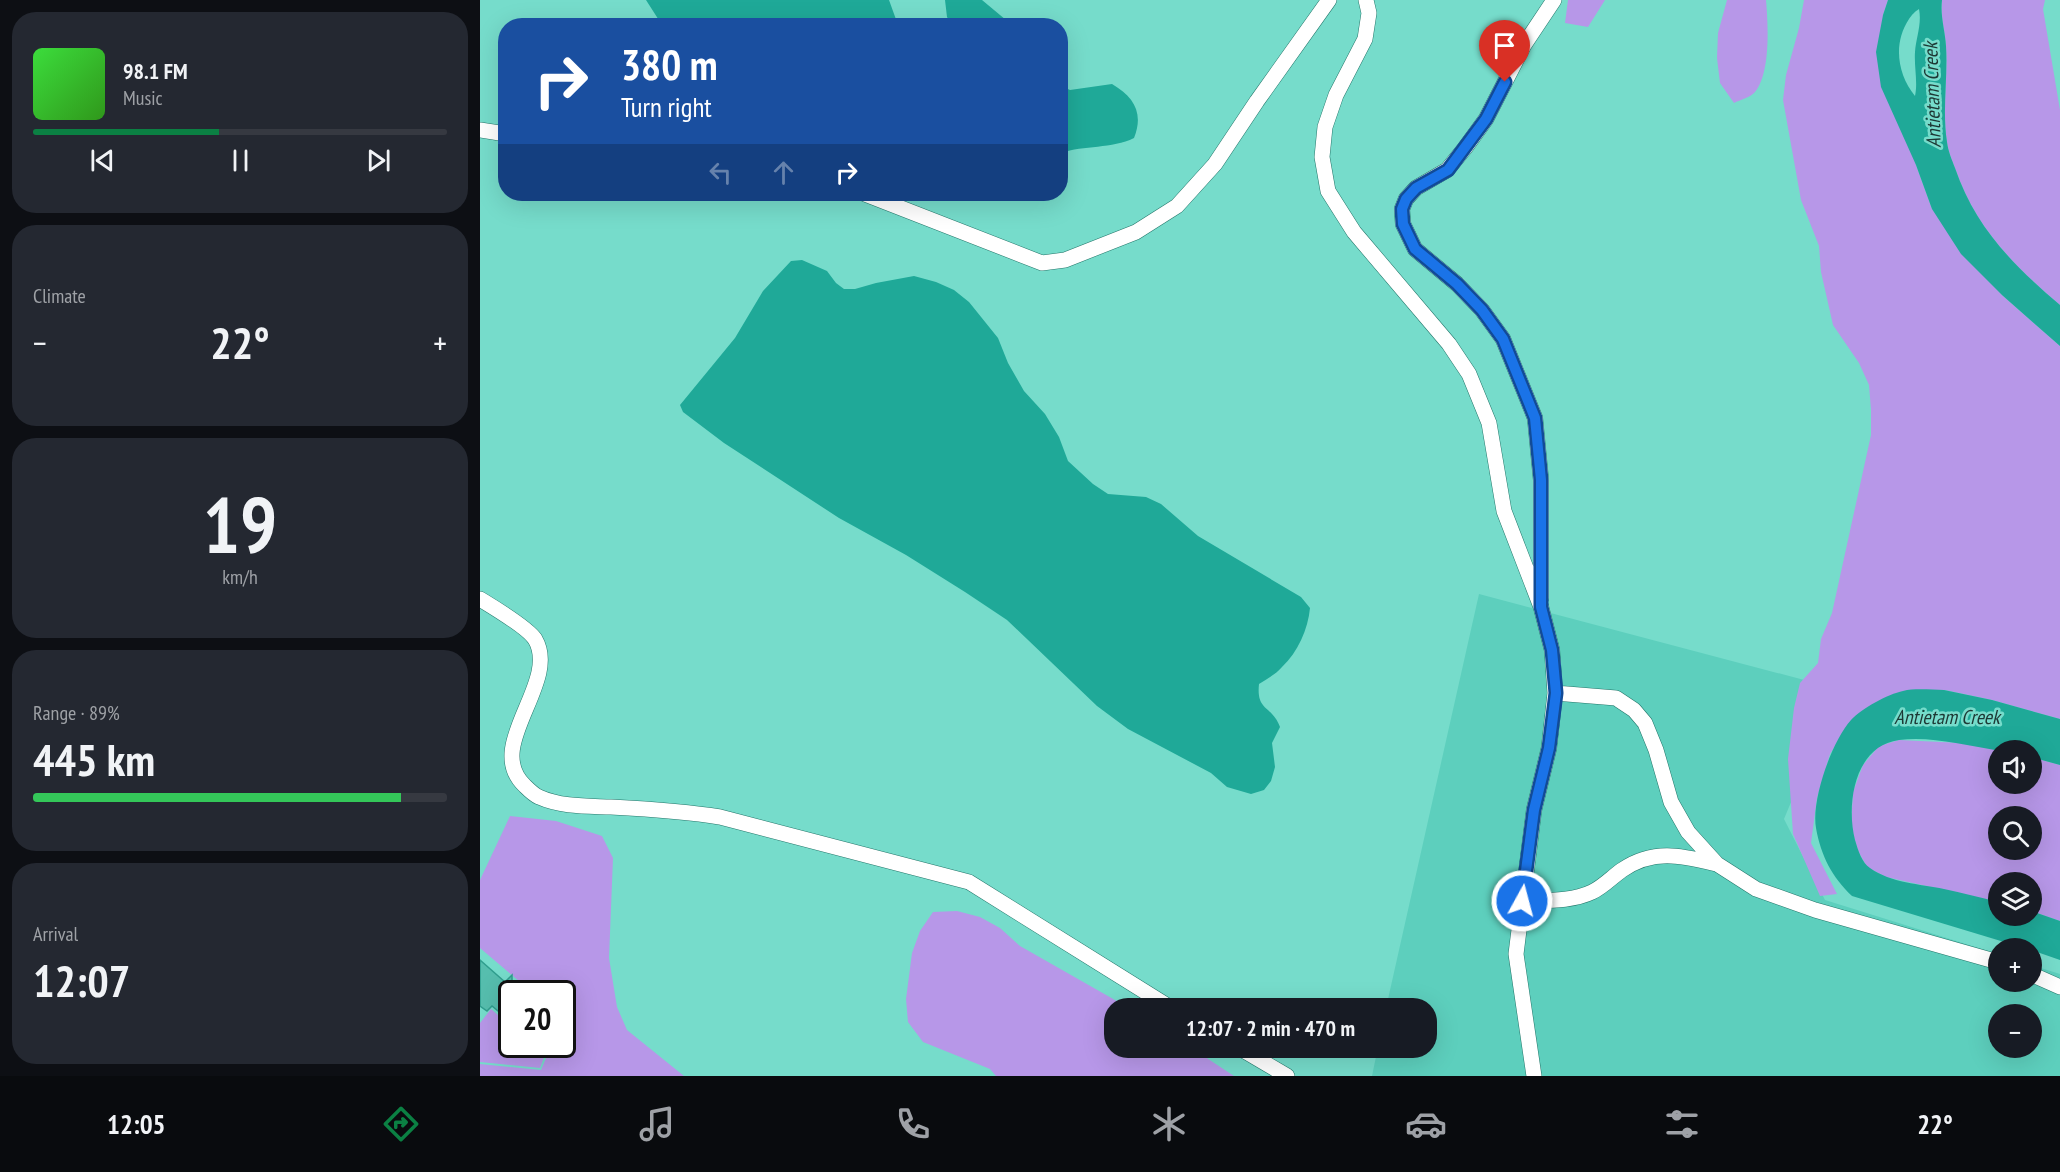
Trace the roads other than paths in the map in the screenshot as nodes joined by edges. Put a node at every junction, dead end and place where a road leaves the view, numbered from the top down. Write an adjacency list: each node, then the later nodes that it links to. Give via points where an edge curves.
1 (1329, 0): 6 (lane, via 1215,164 1177,206 1136,232 1065,260 1042,263)
2 (1366, 0): 8 (lane, via 1369,13 1365,39 1336,94 1325,127 1322,157 1328,191 1354,232 1449,344 1469,374 1489,423 1504,511)
3 (1554, 0): 8 (lane, via 1524,45 1486,119 1465,148 1448,170 1416,188 1402,209 1403,224 1415,249 1457,284 1503,339 1535,418 1541,480)
4 (480, 130): 5 (lane)
5 (498, 133)
6 (883, 201)
7 (480, 599): 15 (lane, via 510,617 535,639 540,657 538,678 513,745 513,767 520,781 537,797 561,804 686,811 720,817 969,882)
8 (1541, 607): 9 (lane, via 1552,650)
9 (1556, 693): 10 (lane, via 1616,698 1634,710 1645,723 1656,750 1671,802 1688,832); 11 (lane)
10 (1717, 864): 11 (lane, via 1676,855 1650,857 1624,868 1593,892 1568,899); 12 (lane, via 1756,889 1815,910)
11 (1522, 901): 18 (lane, via 1516,954)
12 (1988, 959)
13 (2042, 979): 14 (lane)
14 (2060, 987)
15 (1156, 998)
16 (1257, 1058): 17 (lane)
17 (1287, 1076)
18 (1534, 1076)

